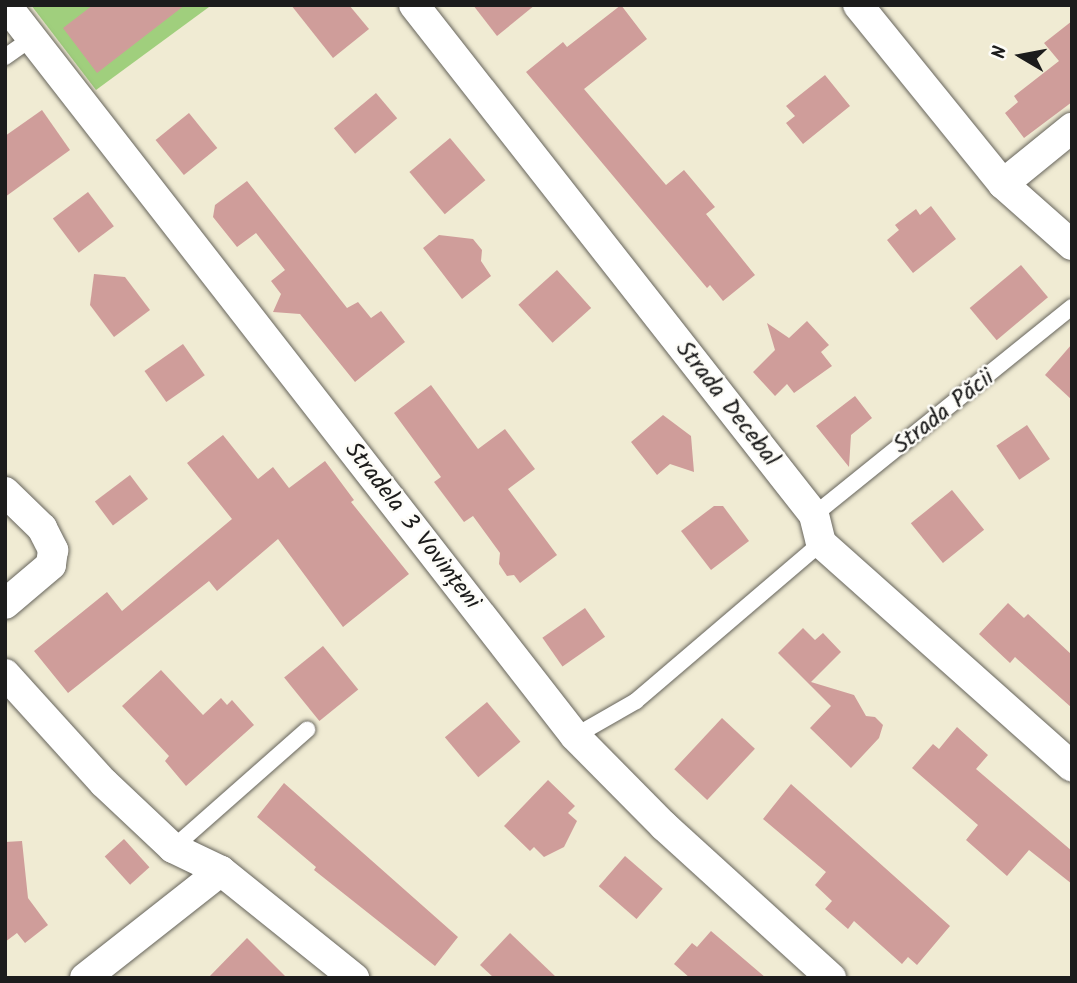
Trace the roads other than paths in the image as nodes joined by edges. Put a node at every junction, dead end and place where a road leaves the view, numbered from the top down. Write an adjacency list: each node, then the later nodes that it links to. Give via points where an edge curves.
1 (414, 5): 10 (street, Strada Decebal)
2 (858, 5): 6 (street)
3 (20, 24): 4 (lane, Stradela 3 Vovințeni); 14 (street, Stradela 3 Vovințeni)
4 (5, 57)
5 (1072, 128): 6 (street)
6 (1003, 184): 7 (street)
7 (1072, 245)
8 (1072, 307): 10 (lane, Strada Păcii)
9 (5, 492): 11 (street, via 42,528 53,550 51,565)
10 (817, 529): 14 (lane, Strada Păcii, via 636,701); 15 (street, Strada Decebal)
11 (5, 604)
12 (5, 674): 16 (street, via 104,783)
13 (307, 730): 16 (lane)
14 (575, 736): 20 (street, Stradela 3 Vovințeni, via 664,826)
15 (1072, 766)
16 (173, 848): 17 (street)
17 (221, 871): 18 (street); 19 (street)
18 (85, 978)
19 (354, 978)
20 (831, 978)

